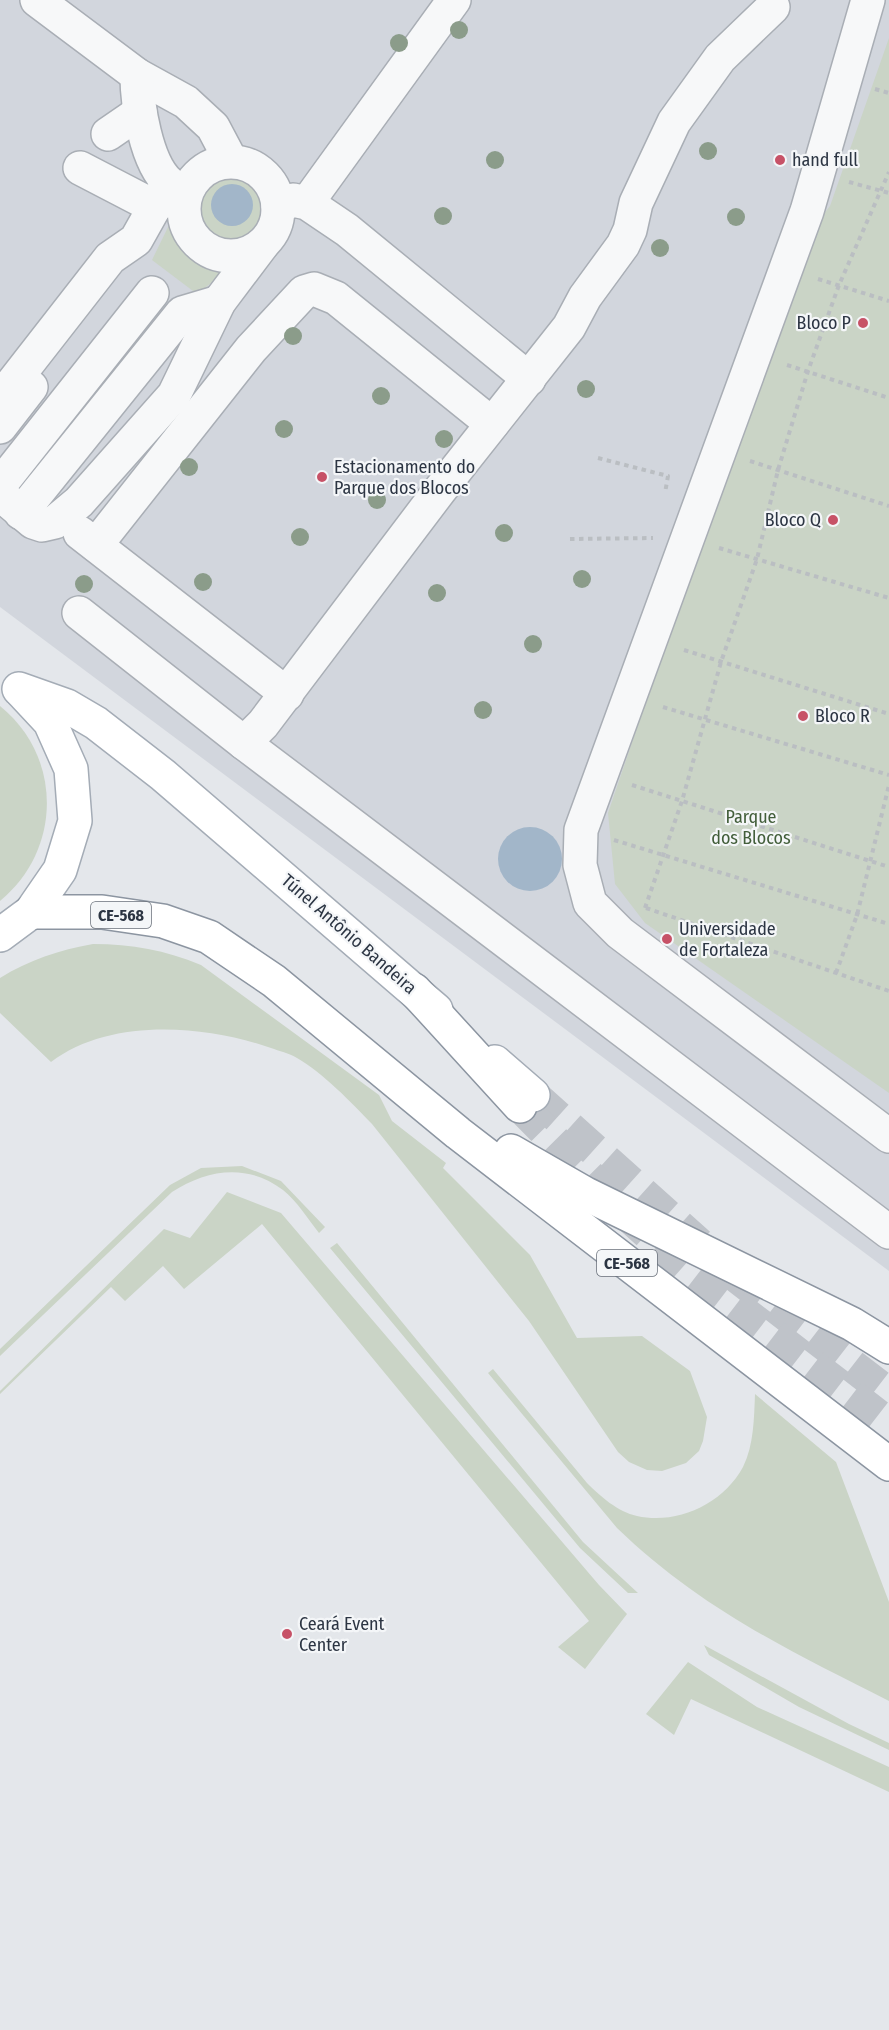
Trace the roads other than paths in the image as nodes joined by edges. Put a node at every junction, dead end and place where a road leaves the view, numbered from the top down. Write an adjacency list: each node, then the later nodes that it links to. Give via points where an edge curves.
1 (454, 0): 11 (lane)
2 (868, 0): 29 (lane, via 786,269 581,830 580,865 590,903 620,933)
3 (772, 2): 14 (lane, via 720,58 674,122 636,203 623,245)
4 (58, 6): 5 (lane)
5 (137, 75): 6 (lane); 8 (lane, via 186,102 213,127)
6 (140, 112): 7 (lane); 10 (lane, via 149,149)
7 (108, 134)
8 (231, 161): 10 (lane, via 203,169); 11 (lane, via 258,170 276,193)
9 (80, 168): 10 (lane)
10 (170, 194): 12 (lane, via 183,208 185,223 204,248 233,256); 13 (lane)
11 (293, 205): 12 (lane); 14 (lane, via 347,230)
12 (262, 245): 13 (lane)
13 (163, 291): 15 (lane); 17 (lane); 18 (lane); 19 (lane); 19 (lane, via 174,395 95,485)
14 (529, 379): 16 (lane)
15 (0, 399)
16 (492, 424): 20 (lane, via 336,298 314,289 304,292 244,357); 23 (lane)
17 (0, 427)
18 (0, 455)
19 (18, 508): 20 (lane)
20 (96, 545): 23 (lane)
21 (79, 613): 24 (lane)
22 (10, 684): 25 (main road, via 50,722 70,769 75,820 60,870); 28 (main road, Túnel Antônio Bandeira, via 67,706 96,723 163,775 414,990)
23 (287, 694): 24 (lane)
24 (244, 743): 30 (lane)
25 (31, 912): 26 (main road); 27 (main road, CE-568, via 102,912 163,921 208,937 274,981)
26 (0, 935)
27 (369, 1057): 31 (main road, via 463,1114 521,1159 852,1324); 32 (main road, CE-568, via 458,1133)
28 (527, 1101)
29 (889, 1136)
30 (889, 1232)
31 (889, 1347)
32 (889, 1464)

